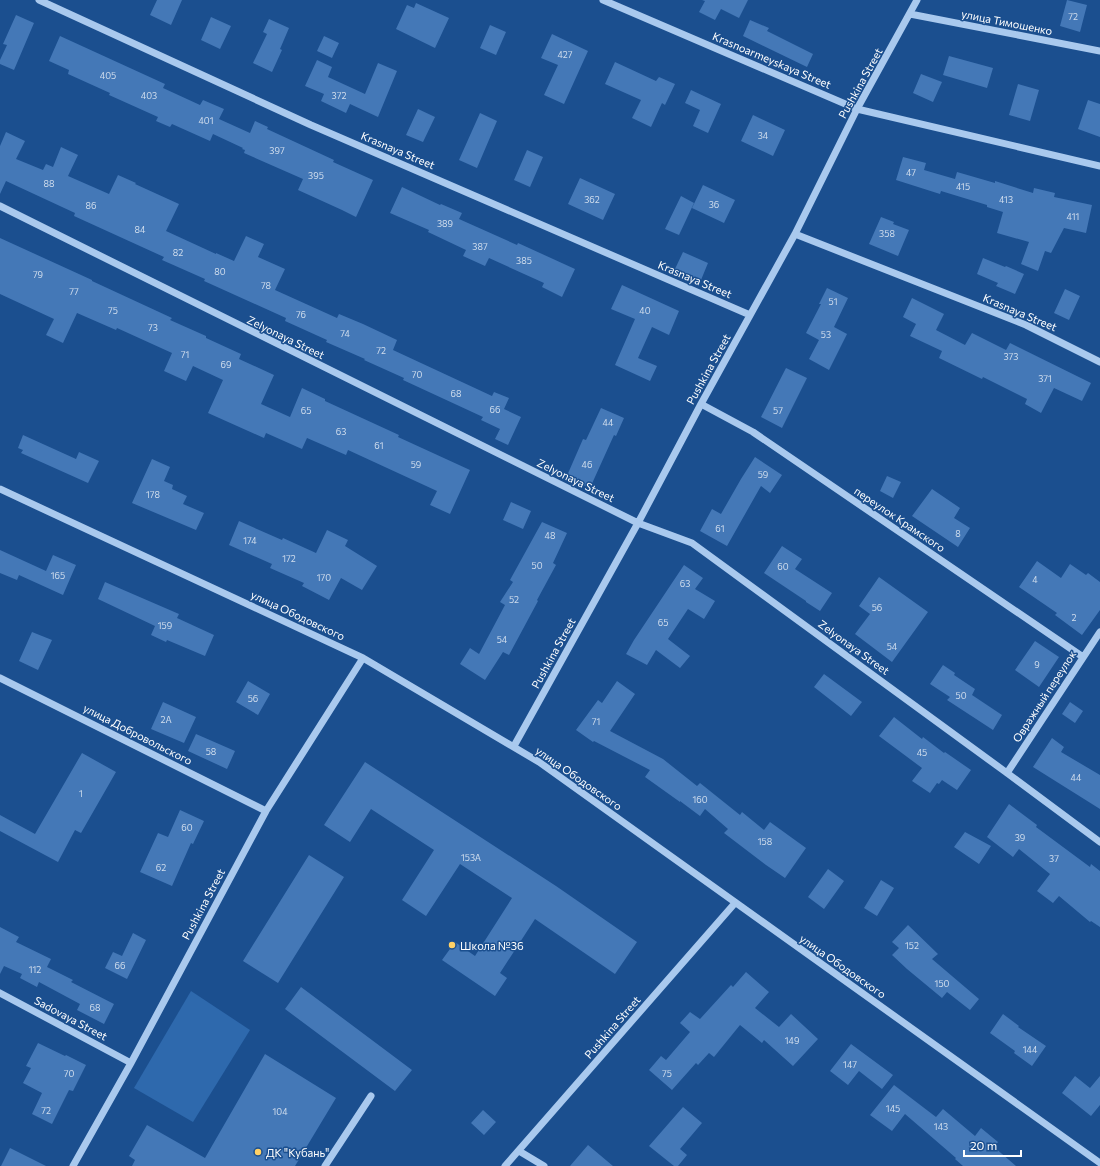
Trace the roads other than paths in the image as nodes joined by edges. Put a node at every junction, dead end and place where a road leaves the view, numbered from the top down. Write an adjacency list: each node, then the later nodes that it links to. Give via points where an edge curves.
1 (39, 0): 10 (street, Krasnaya Street, via 311,125)
2 (603, 0): 6 (street, Krasnoarmeyskaya Street)
3 (917, 0): 4 (street, Pushkina Street)
4 (910, 14): 5 (street, улица Тимошенко); 6 (street, Pushkina Street)
5 (1100, 51)
6 (857, 109): 7 (street, Krasnoarmeyskaya Street); 9 (street, Pushkina Street)
7 (1100, 166)
8 (0, 206): 14 (street, Zelyonaya Street)
9 (795, 234): 10 (street, Pushkina Street); 11 (street, Krasnaya Street, via 1026,325)
10 (750, 315): 12 (street, Pushkina Street)
11 (1100, 362)
12 (701, 404): 14 (street, Pushkina Street); 16 (street, переулок Крамского, via 753,432)
13 (0, 489): 17 (street, улица Ободовского)
14 (638, 523): 19 (street, Pushkina Street); 20 (street, Zelyonaya Street, via 692,543)
15 (1100, 632): 16 (street, Овражный переулок)
16 (1083, 657): 20 (street, Овражный переулок)
17 (363, 658): 19 (street, улица Ободовского); 21 (street, Pushkina Street)
18 (0, 678): 21 (street, улица Добровольского)
19 (514, 746): 23 (street, улица Ободовского)
20 (1007, 772): 22 (street, Zelyonaya Street)
21 (266, 811): 25 (street, Pushkina Street)
22 (1100, 842)
23 (736, 903): 27 (street, Pushkina Street); 28 (street, улица Ободовского)
24 (0, 993): 25 (street, Sadovaya Street)
25 (131, 1063): 29 (street, Pushkina Street)
26 (371, 1096): 30 (street)
27 (519, 1150): 31 (street, Pushkina Street); 32 (street)
28 (1100, 1163)
29 (73, 1166)
30 (325, 1166)
31 (505, 1166)
32 (544, 1166)

